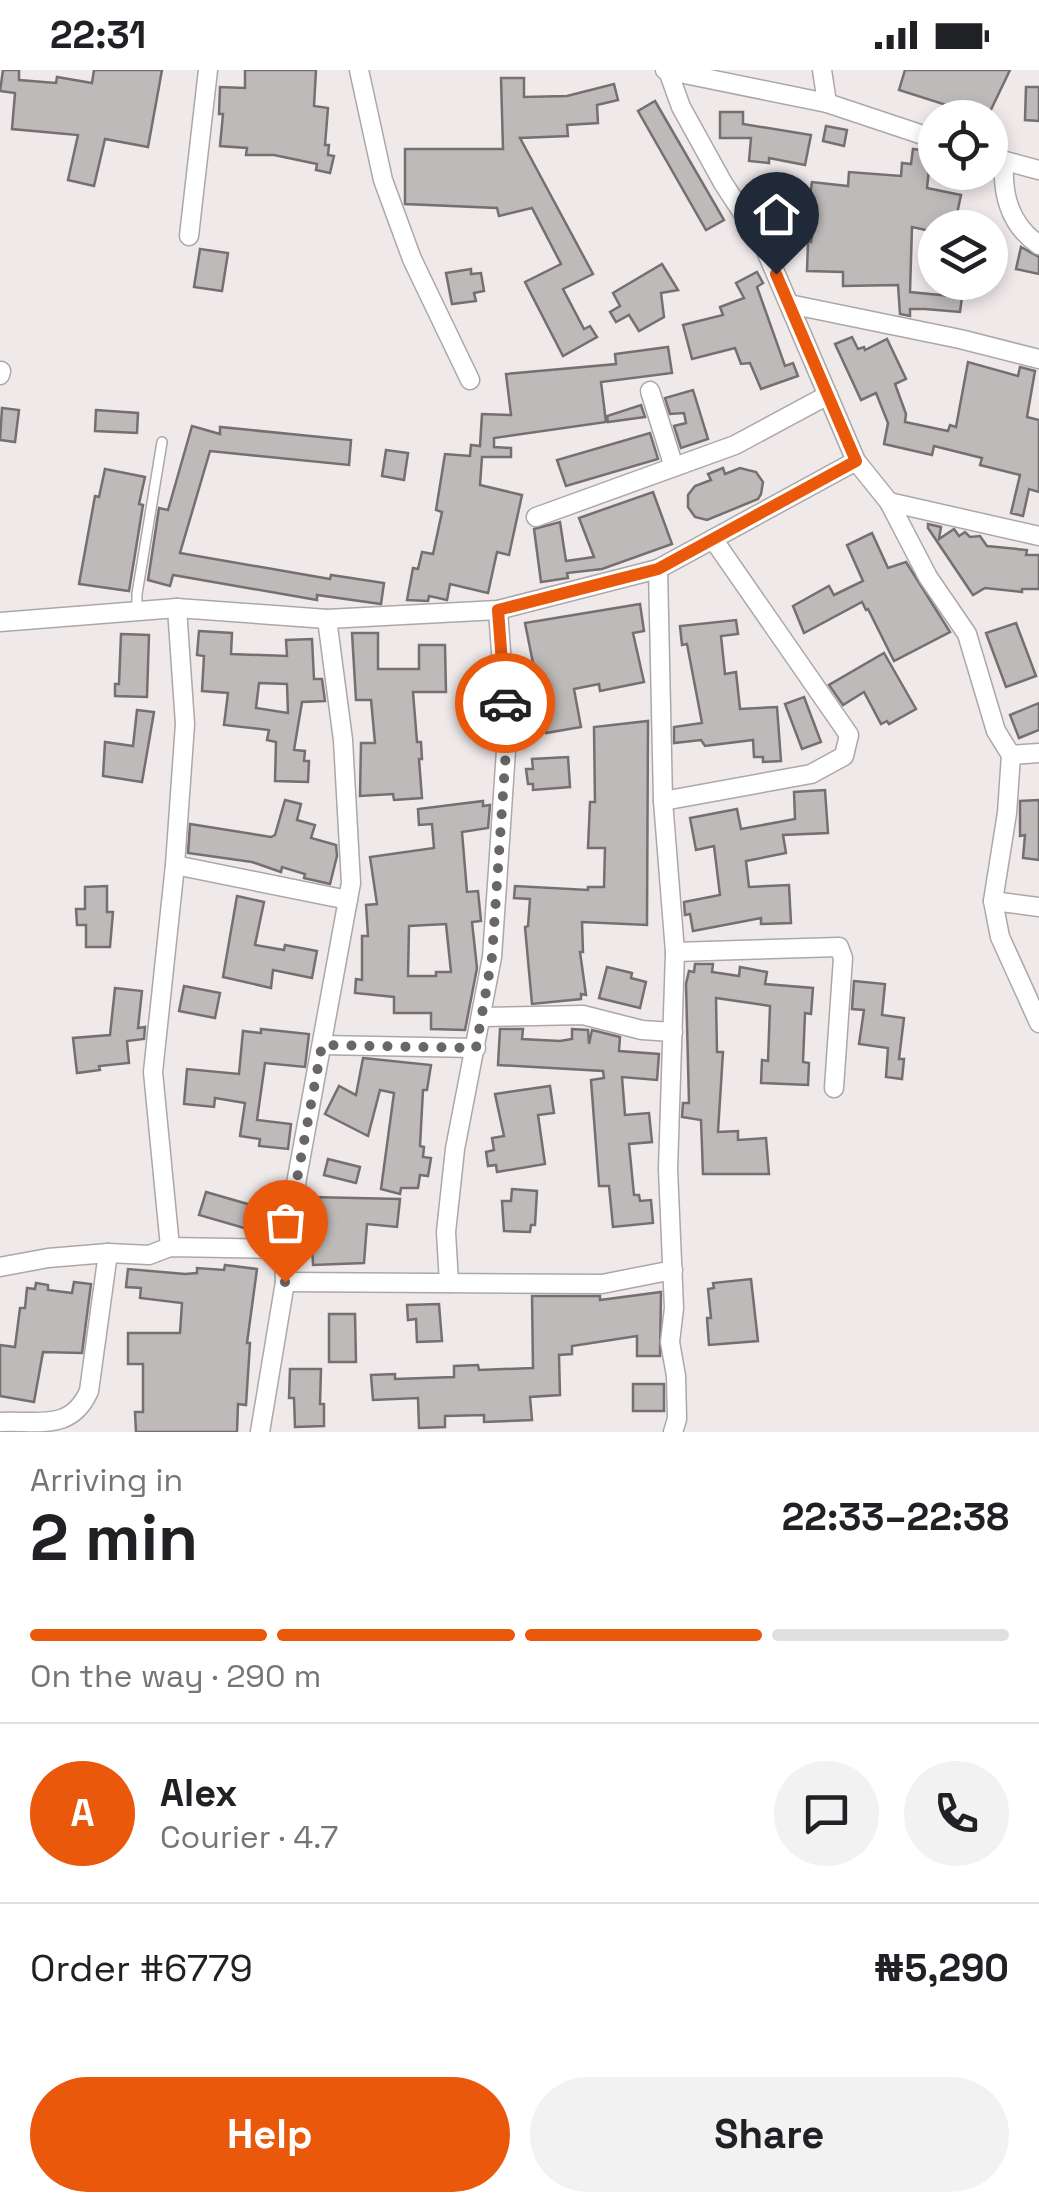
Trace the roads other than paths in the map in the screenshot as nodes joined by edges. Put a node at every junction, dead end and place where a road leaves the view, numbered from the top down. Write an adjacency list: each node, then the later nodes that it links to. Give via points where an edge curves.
1 (208, 70): 10 (street)
2 (360, 70): 14 (street, via 384,180 412,259)
3 (666, 70): 5 (street); 12 (street)
4 (822, 70): 5 (street)
5 (827, 103): 6 (street)
6 (918, 133)
7 (1008, 163): 8 (street)
8 (1039, 170)
9 (1004, 190): 11 (street, via 1024,234)
10 (188, 236)
11 (1039, 244)
12 (789, 304): 13 (street); 16 (street)
13 (1039, 360)
14 (470, 380)
15 (650, 391): 19 (street)
16 (828, 395): 18 (street); 19 (street, via 736,445)
17 (162, 442): 27 (lane)
18 (856, 461): 20 (street); 23 (street)
19 (674, 467): 21 (street)
20 (888, 502): 22 (street); 31 (street, via 966,634 996,731)
21 (536, 517)
22 (1039, 536)
23 (713, 539): 24 (street); 32 (street, via 849,734 844,756 811,774)
24 (658, 569): 26 (street); 32 (street)
25 (178, 608): 27 (street); 28 (street); 33 (street, via 184,724)
26 (498, 610): 28 (street); 38 (street, via 507,735)
27 (137, 612): 29 (street)
28 (327, 619): 34 (street, via 343,740)
29 (0, 622)
30 (1039, 754): 31 (street)
31 (1012, 755): 35 (street)
32 (662, 801): 37 (street)
33 (175, 865): 34 (street); 44 (street, via 154,1072)
34 (348, 900): 41 (street)
35 (992, 901): 36 (street); 39 (street, via 1000,937)
36 (1039, 907)
37 (675, 952): 40 (street); 43 (street, via 838,947 843,958)
38 (482, 1017): 40 (street, via 583,1015); 42 (street)
39 (1039, 1024)
40 (673, 1032): 48 (street)
41 (322, 1045): 42 (street); 45 (street)
42 (476, 1048): 50 (street, via 455,1148 446,1232)
43 (834, 1088)
44 (170, 1247): 45 (street); 46 (street, via 150,1255)
45 (284, 1249): 49 (street)
46 (108, 1254): 47 (street); 51 (street, via 81,1408 60,1421)
47 (0, 1267)
48 (673, 1270): 50 (street, via 602,1284); 53 (street)
49 (285, 1282): 50 (street); 52 (street)
50 (449, 1283)
51 (0, 1422)
52 (260, 1432)
53 (672, 1432)

